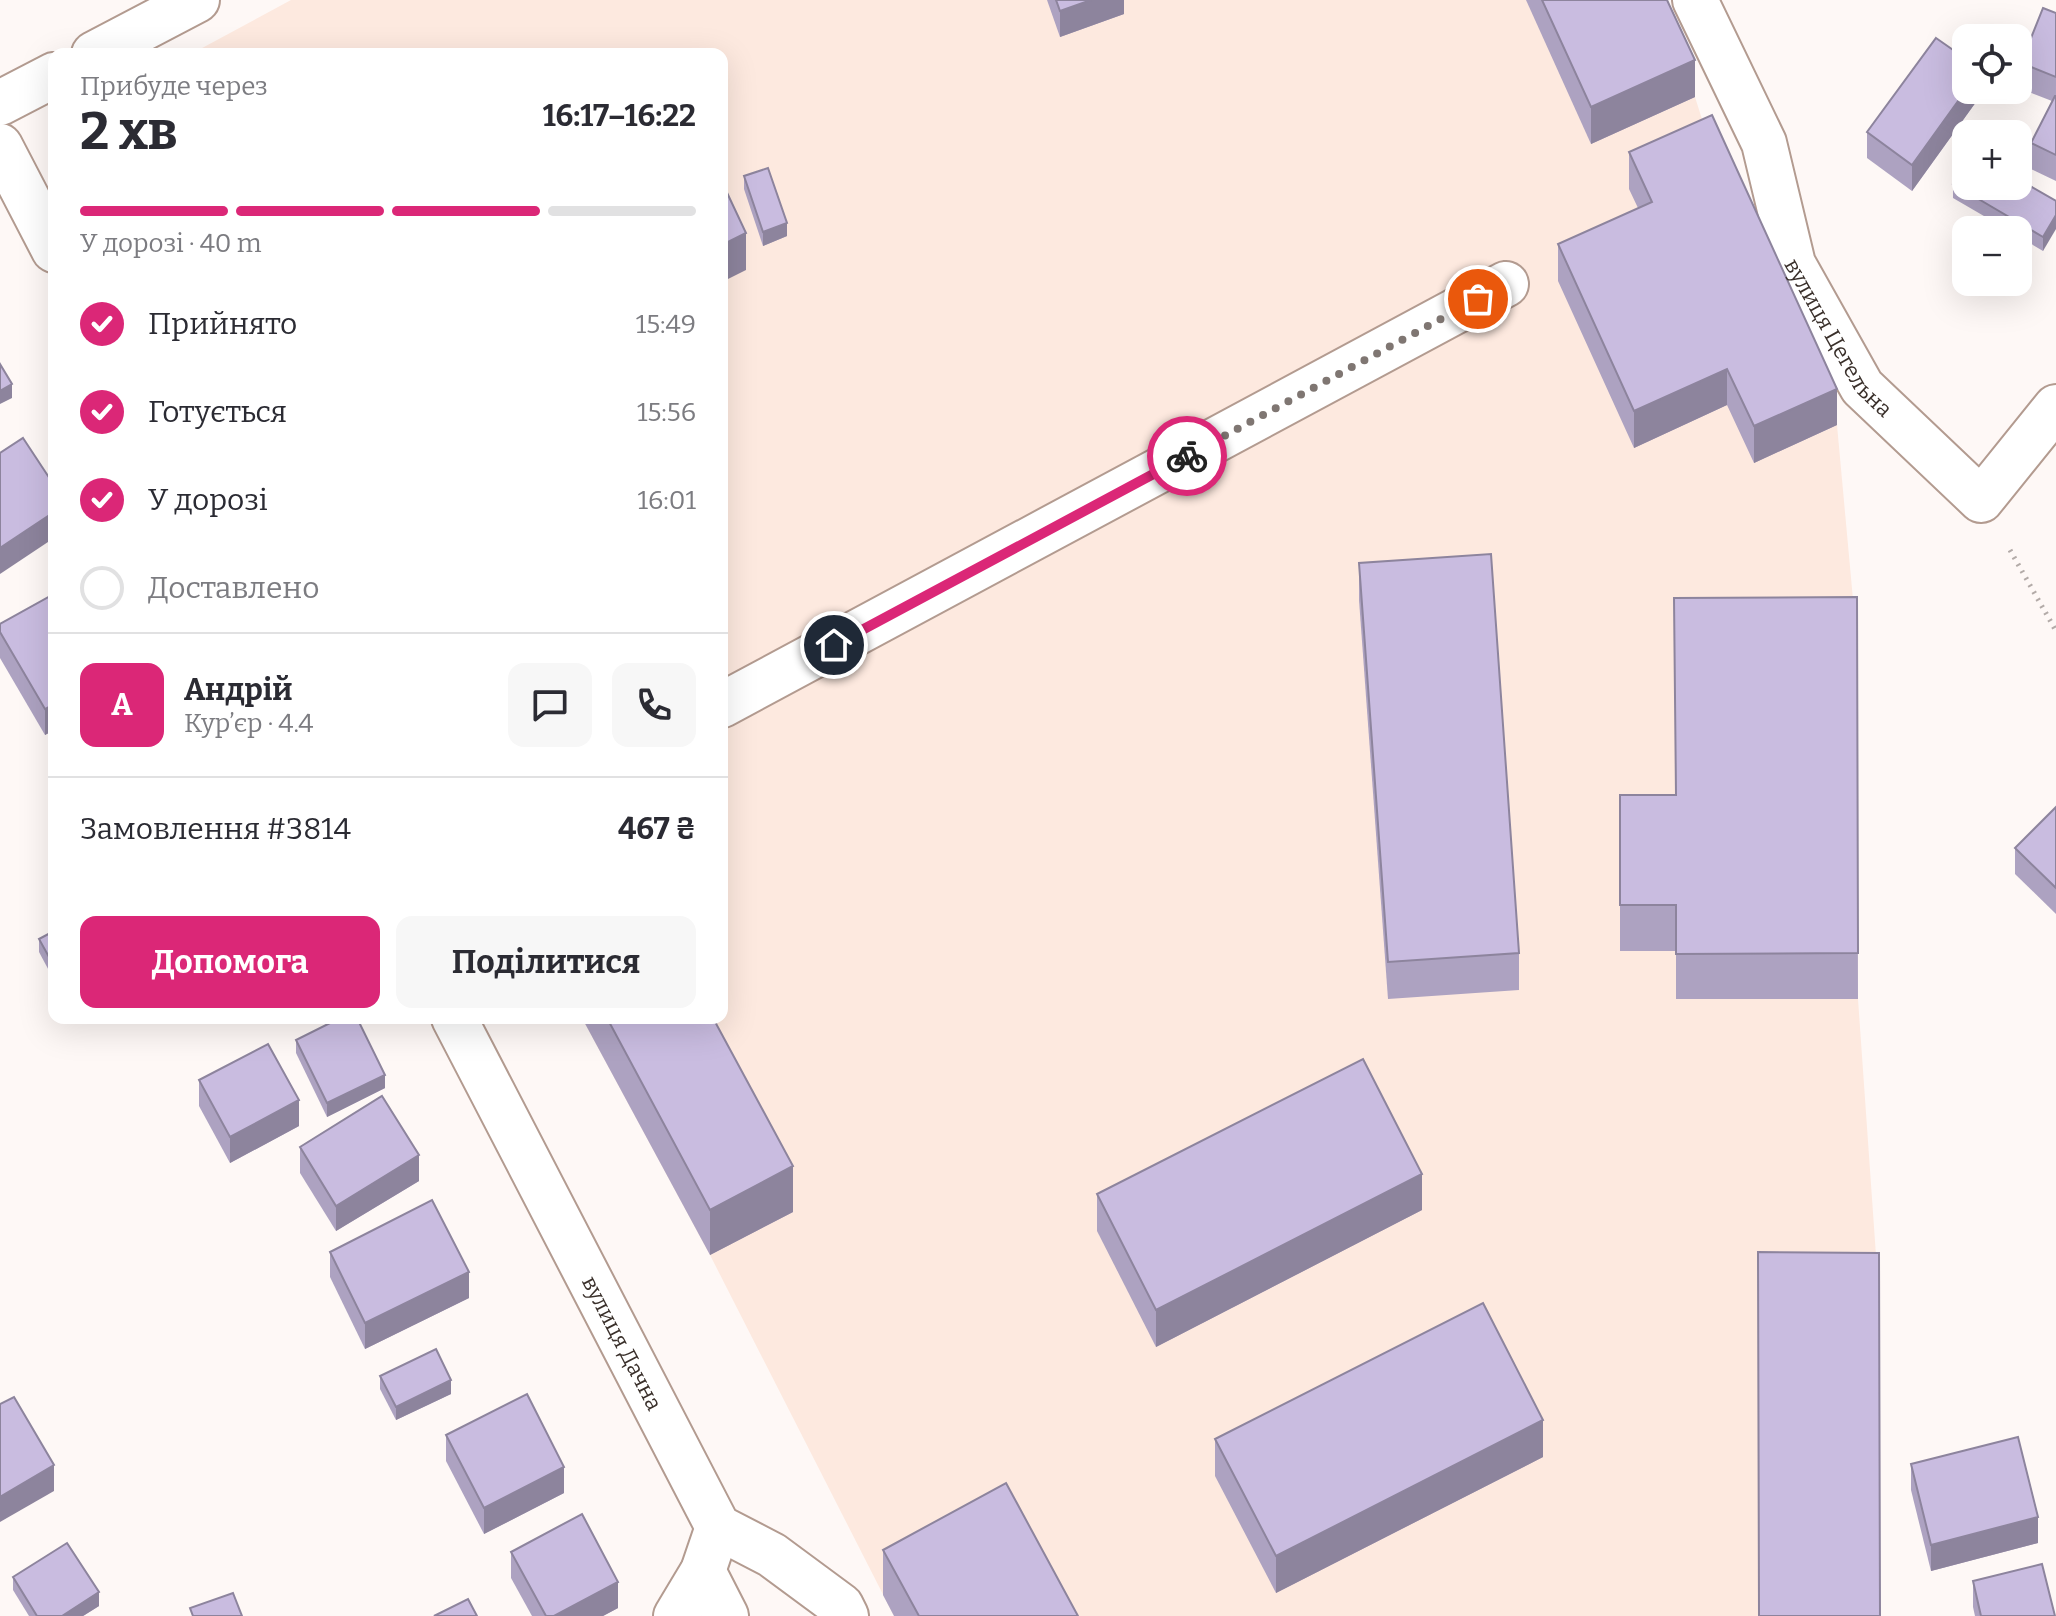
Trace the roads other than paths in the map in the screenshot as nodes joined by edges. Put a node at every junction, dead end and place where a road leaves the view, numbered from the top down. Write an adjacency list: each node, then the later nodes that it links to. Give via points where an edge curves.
1 (197, 0): 3 (street)
2 (1695, 0): 9 (street, вулиця Цегельна, via 1764,143 1793,264 1862,387 1981,500)
3 (105, 48)
4 (48, 78): 5 (street)
5 (0, 103)
6 (0, 146): 7 (street)
7 (48, 238)
8 (1506, 284): 10 (street)
9 (2056, 407)
10 (728, 702)
11 (457, 1024): 12 (street, вулиця Дачна)
12 (718, 1527): 13 (street); 16 (street, via 772,1555 841,1606)
13 (703, 1571): 14 (street); 15 (street)
14 (676, 1616)
15 (726, 1616)
16 (846, 1616)

